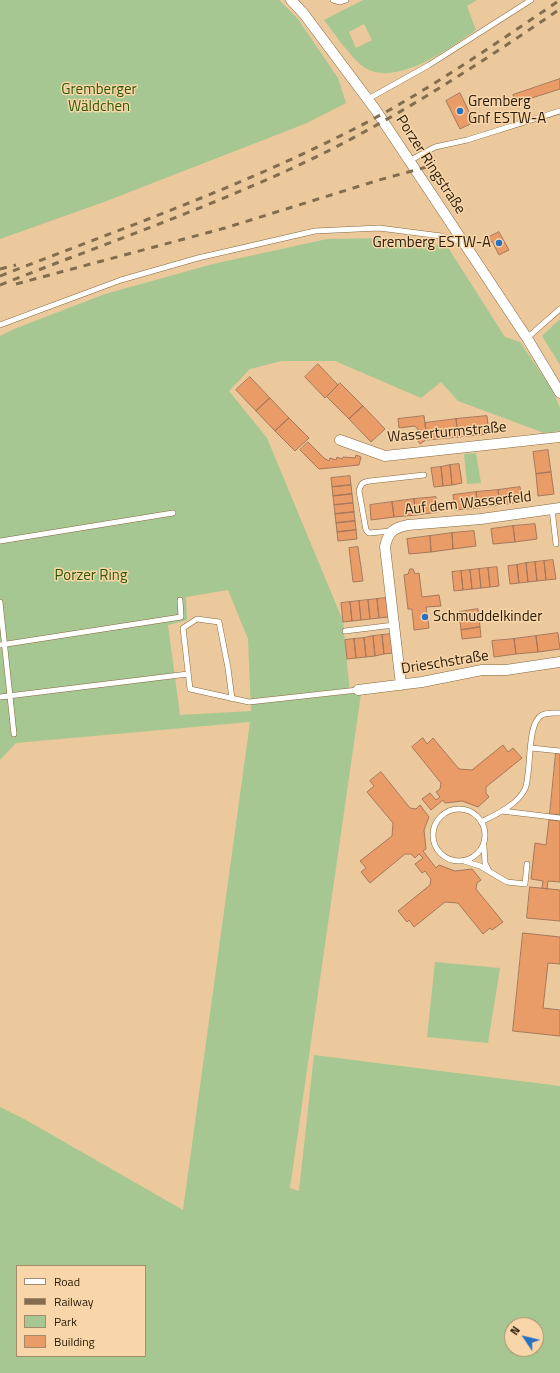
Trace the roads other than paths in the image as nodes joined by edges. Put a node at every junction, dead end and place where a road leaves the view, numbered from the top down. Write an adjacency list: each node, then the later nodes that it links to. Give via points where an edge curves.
1 (291, 0): 5 (street, Porzer Ringstraße)
2 (333, 0): 3 (lane)
3 (346, 0)
4 (531, 0): 5 (lane, via 429,65)
5 (368, 99): 7 (street, Porzer Ringstraße)
6 (560, 110): 7 (lane, via 467,140 435,147)
7 (409, 161): 8 (street, Porzer Ringstraße)
8 (462, 242): 10 (lane, via 441,236 379,228 315,231 198,258 122,280); 11 (street, Porzer Ringstraße)
9 (560, 309): 11 (lane)
10 (0, 325)
11 (528, 338): 12 (street, Porzer Ringstraße)
12 (560, 393)
13 (560, 437): 14 (street, Wasserturmstraße, via 386,456)
14 (340, 440)
15 (424, 475): 18 (lane, via 364,482 361,485 359,490 366,530 369,533)
16 (556, 509): 18 (street, Auf dem Wasserfeld, via 408,525); 20 (lane)
17 (173, 513): 19 (lane)
18 (391, 531): 23 (street, Auf dem Wasserfeld, via 385,547)
19 (0, 541)
20 (556, 544)
21 (180, 600): 25 (lane, via 181,617)
22 (0, 602): 25 (lane)
23 (394, 625): 24 (lane); 28 (street, Auf dem Wasserfeld)
24 (345, 631)
25 (2, 645): 30 (lane)
26 (560, 662): 28 (street, Drieschstraße, via 506,670 482,670)
27 (188, 674): 30 (lane); 32 (lane, via 190,690); 32 (lane, via 183,628 198,619 219,622)
28 (401, 684): 29 (street, Drieschstraße)
29 (358, 690): 32 (lane, via 249,702)
30 (10, 695): 31 (lane); 34 (lane)
31 (0, 696)
32 (232, 699)
33 (560, 713): 35 (lane, via 541,715 536,720)
34 (14, 734)
35 (531, 748): 36 (lane); 37 (lane, via 524,790)
36 (560, 751)
37 (502, 811): 38 (lane); 39 (lane)
38 (560, 818)
39 (481, 822): 40 (lane, via 484,828); 41 (lane, via 476,815 468,811 451,811 438,821 434,829 433,837 438,849 447,858)
40 (484, 841): 41 (lane, via 477,854); 43 (lane, via 483,852)
41 (463, 861): 43 (lane)
42 (527, 864): 43 (lane, via 525,884 507,882)
43 (489, 871)

